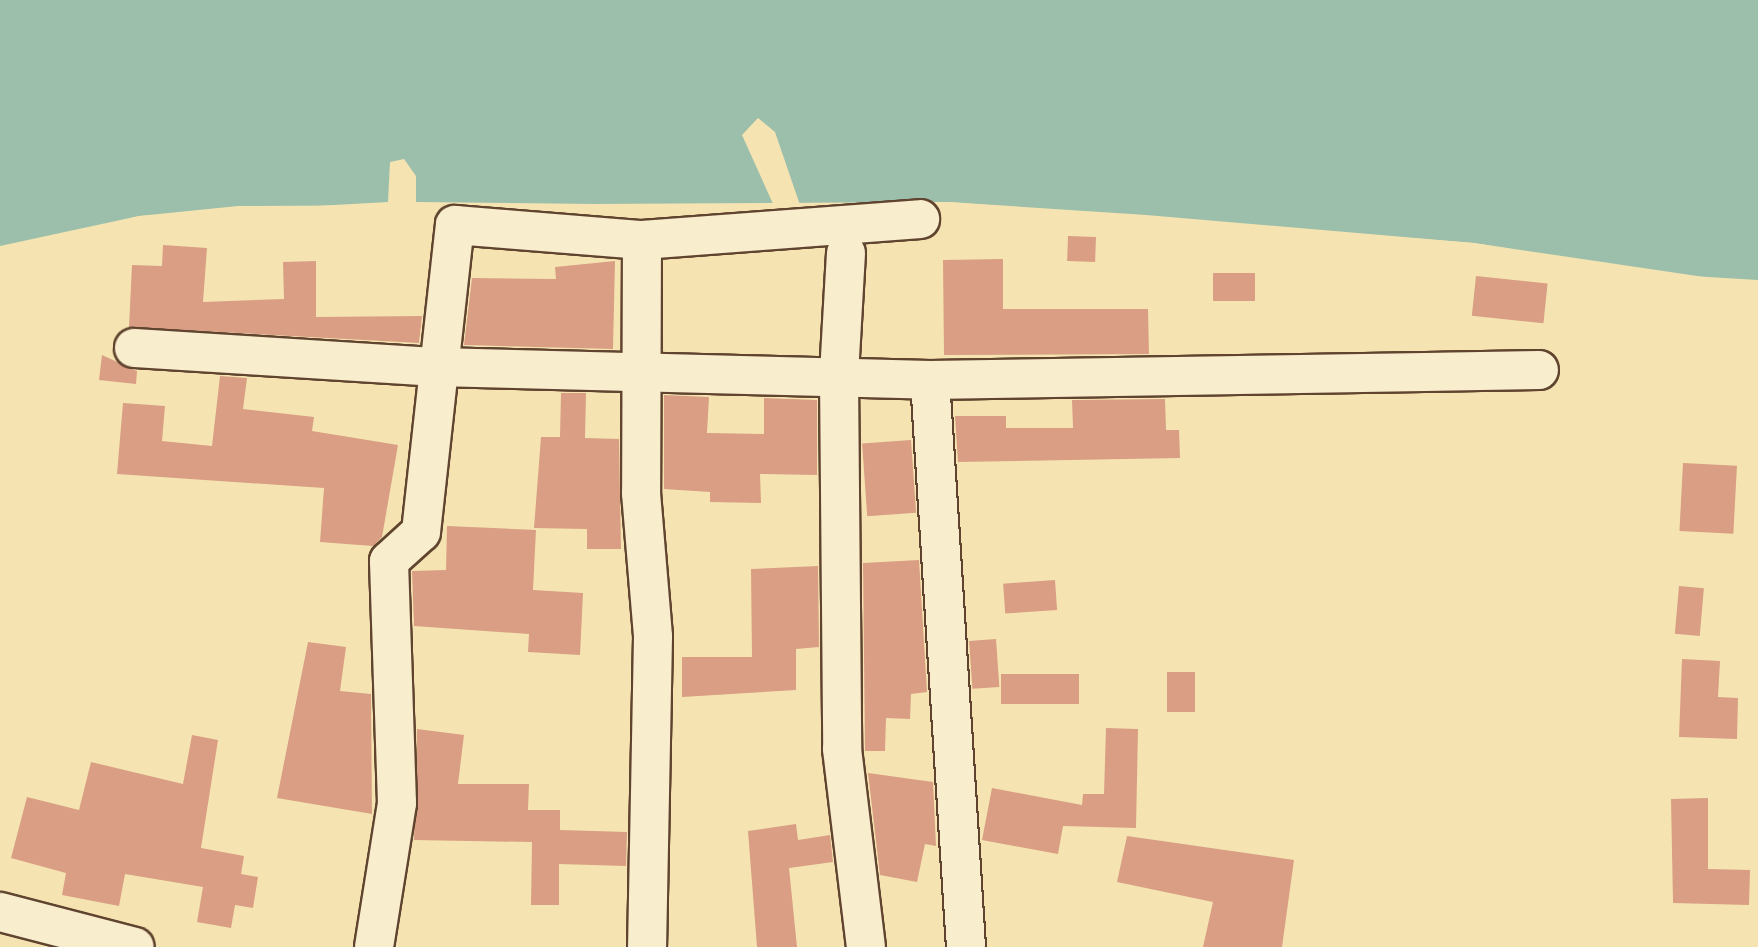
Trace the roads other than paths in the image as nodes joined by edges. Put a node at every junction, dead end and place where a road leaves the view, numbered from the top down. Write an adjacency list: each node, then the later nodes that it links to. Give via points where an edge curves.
1 (920, 219): 2 (street)
2 (642, 240): 5 (street, via 456,225); 7 (street)
3 (846, 253): 8 (street)
4 (134, 348): 5 (street)
5 (438, 367): 7 (street); 12 (street, via 420,532 389,562 398,803)
6 (1539, 370): 9 (street)
7 (638, 371): 8 (street); 13 (street, via 652,637)
8 (839, 376): 9 (street); 14 (street, via 842,748)
9 (930, 380): 15 (street)
10 (0, 912): 11 (street)
11 (135, 947)
12 (374, 947)
13 (647, 947)
14 (866, 947)
15 (966, 947)

